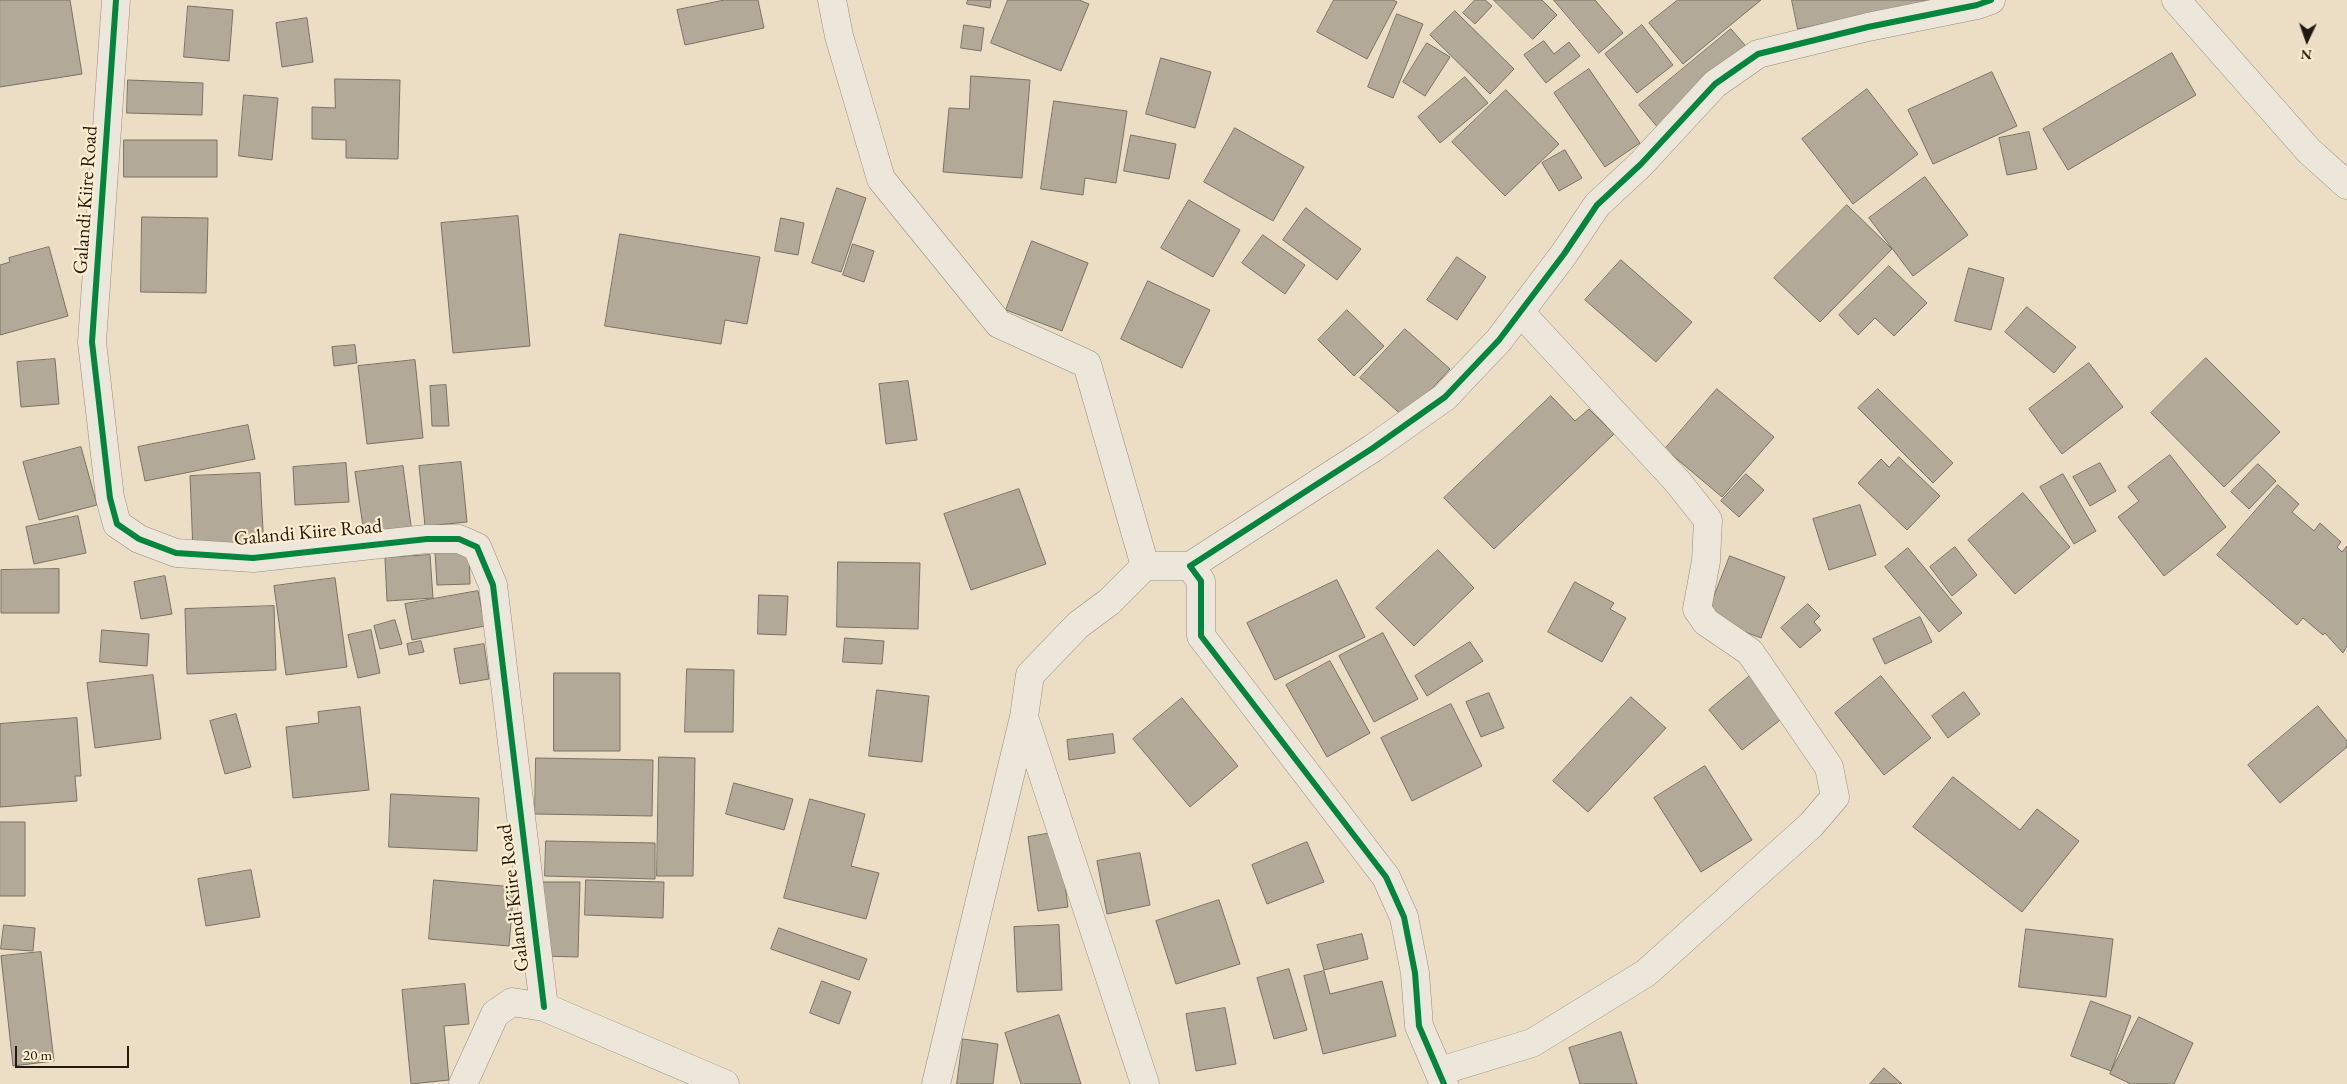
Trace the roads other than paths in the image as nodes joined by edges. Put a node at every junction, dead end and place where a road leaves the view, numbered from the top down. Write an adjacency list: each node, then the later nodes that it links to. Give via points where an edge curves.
1 (116, 0): 10 (street, Galandi Kiire Road, via 92,342 110,498 117,524 139,539 176,553 253,558 427,539 459,539 477,547 493,585)
2 (832, 0): 7 (street, via 839,36 881,179 999,324 1088,364)
3 (1991, 0): 6 (street, via 1758,54 1715,84 1641,164 1597,205)
4 (2176, 0): 5 (street, via 2309,151)
5 (2347, 185)
6 (1520, 312): 8 (street, via 1500,340 1445,397); 11 (street, via 1678,482 1708,520 1706,561 1698,609 1706,622 1750,652 1830,767 1835,798 1811,825 1646,973 1532,1043)
7 (1145, 566): 8 (street); 9 (street, via 1109,602 1078,625 1030,675)
8 (1190, 566): 11 (street, via 1201,581 1201,636 1386,877 1404,918 1415,974 1419,1026)
9 (1024, 716): 14 (street); 15 (street)
10 (544, 1007): 12 (street, via 512,1002 495,1014); 13 (street)
11 (1442, 1078)
12 (463, 1084)
13 (725, 1084)
14 (936, 1084)
15 (1144, 1084)

